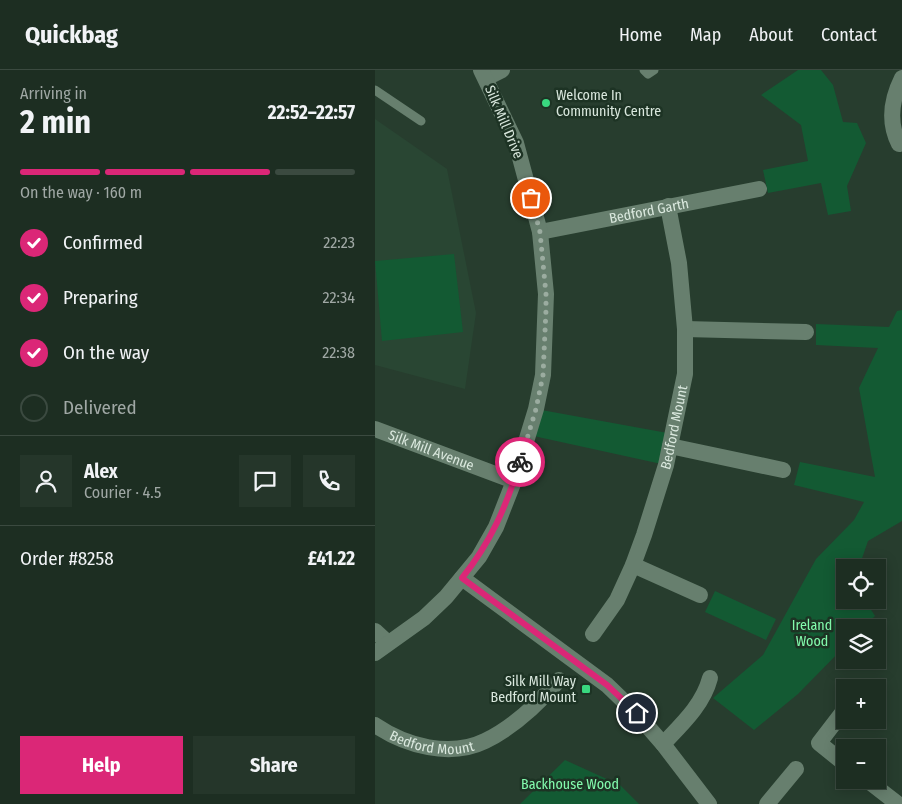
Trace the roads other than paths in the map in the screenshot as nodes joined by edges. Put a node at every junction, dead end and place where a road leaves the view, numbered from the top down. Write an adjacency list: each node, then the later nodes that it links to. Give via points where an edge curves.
1 (502, 70): 4 (street)
2 (644, 70): 3 (lane, via 648,74)
3 (654, 70)
4 (484, 74): 11 (street, Silk Mill Drive, via 516,144)
5 (902, 78): 8 (street, via 891,122)
6 (375, 90): 7 (lane)
7 (421, 121)
8 (899, 144)
9 (759, 189): 10 (street, Bedford Garth)
10 (668, 206): 11 (street, Bedford Garth); 12 (street, Bedford Mount, via 679,264)
11 (540, 232): 17 (street, Silk Mill Drive, via 546,294 543,375)
12 (685, 329): 13 (street); 15 (street, Bedford Mount, via 685,374)
13 (806, 332)
14 (375, 429): 17 (street, Silk Mill Avenue)
15 (670, 446): 16 (street); 18 (street, Bedford Mount)
16 (783, 470)
17 (514, 481): 19 (street, Silk Mill Drive, via 496,528 479,558)
18 (633, 565): 20 (street); 22 (street, Bedford Mount, via 617,600)
19 (462, 578): 23 (street, Silk Mill Drive, via 424,618); 29 (street, via 607,685)
20 (700, 595)
21 (375, 631): 23 (street)
22 (593, 634)
23 (389, 643): 24 (street, Silk Mill Drive)
24 (375, 653)
25 (710, 678): 29 (street, via 707,690 691,714)
26 (559, 680): 28 (street, Bedford Mount, via 512,724 484,742 464,748 440,749 412,744)
27 (836, 722): 30 (street, via 819,743)
28 (375, 726)
29 (663, 744): 33 (street)
30 (836, 757)
31 (796, 769): 34 (street)
32 (879, 789): 35 (street)
33 (709, 804)
34 (767, 804)
35 (898, 804)

